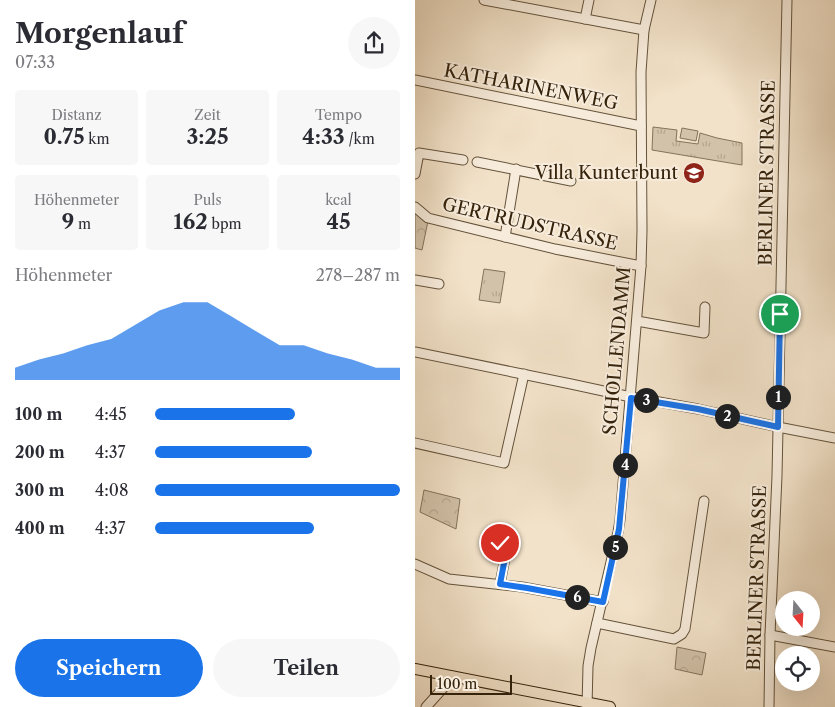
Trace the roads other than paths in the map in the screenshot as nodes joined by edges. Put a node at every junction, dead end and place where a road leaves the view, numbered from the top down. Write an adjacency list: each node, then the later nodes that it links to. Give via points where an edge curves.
1 (484, 0): 5 (street)
2 (589, 0): 6 (street)
3 (651, 0): 7 (street, SCHOLLENDAMM)
4 (787, 0): 25 (street, BERLINER STRASSE)
5 (529, 4): 6 (street)
6 (585, 19): 7 (street)
7 (644, 30): 9 (street, SCHOLLENDAMM)
8 (415, 80): 9 (street, KATHARINENWEG)
9 (641, 126): 17 (street, SCHOLLENDAMM)
10 (463, 160): 13 (street, via 419,153)
11 (477, 162): 12 (street)
12 (516, 169): 14 (street); 16 (street)
13 (415, 174)
14 (571, 181)
15 (415, 206): 16 (street, GERTRUDSTRASSE, via 429,218)
16 (505, 237): 17 (street, GERTRUDSTRASSE)
17 (641, 266): 21 (street, SCHOLLENDAMM)
18 (415, 280): 19 (street)
19 (439, 284)
20 (705, 307): 21 (street, via 703,333)
21 (637, 321): 24 (street, SCHOLLENDAMM)
22 (415, 352): 23 (street)
23 (523, 374): 24 (street); 27 (street, via 504,463)
24 (631, 398): 25 (street); 32 (street, SCHOLLENDAMM, via 619,529)
25 (778, 427): 26 (street); 34 (street, BERLINER STRASSE)
26 (835, 438)
27 (415, 443)
28 (703, 501): 33 (street, via 682,634 674,639)
29 (500, 543): 31 (street, via 507,543)
30 (415, 564): 31 (street, via 449,579)
31 (500, 584): 32 (street)
32 (603, 602): 33 (street, SCHOLLENDAMM)
33 (597, 623): 38 (street, SCHOLLENDAMM, via 588,666)
34 (771, 635): 35 (street); 41 (street, BERLINER STRASSE)
35 (835, 647)
36 (415, 669): 37 (main road)
37 (452, 676): 38 (main road); 39 (street)
38 (587, 705): 40 (main road)
39 (426, 707)
40 (610, 707)
41 (769, 707)

